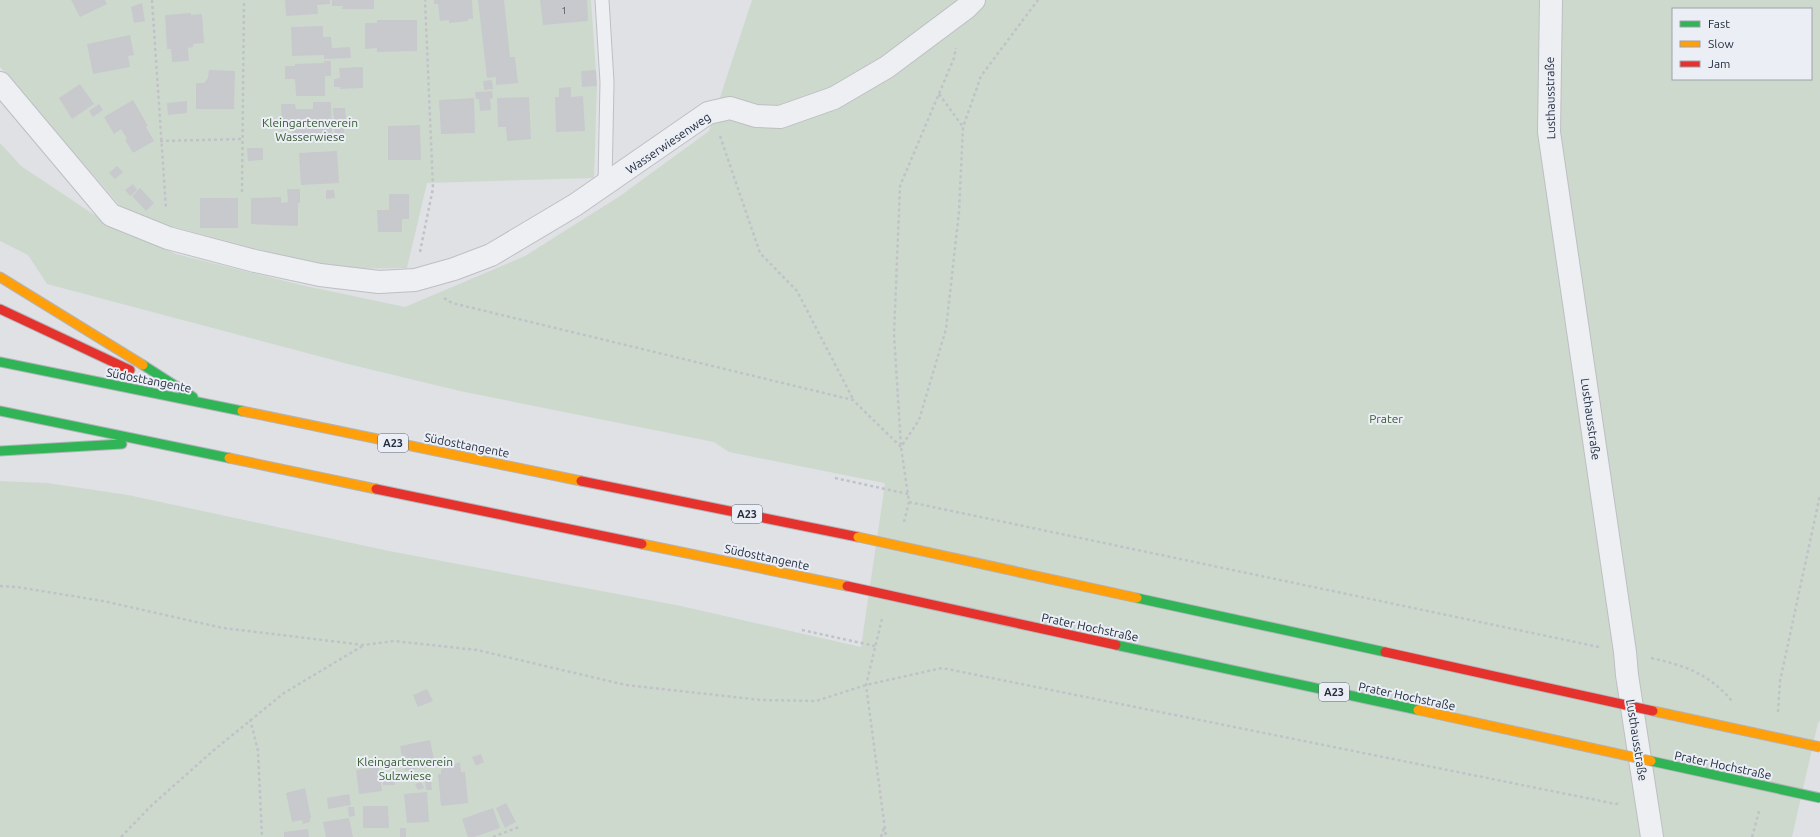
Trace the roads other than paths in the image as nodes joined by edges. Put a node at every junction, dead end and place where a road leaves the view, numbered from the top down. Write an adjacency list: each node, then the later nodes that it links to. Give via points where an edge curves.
1 (602, 0): 5 (lane, via 607,82)
2 (1551, 0): 16 (street, Lusthausstraße, via 1549,132)
3 (970, 4): 5 (street, Wasserwiesenweg, via 887,66 834,98 780,117 756,116 730,108 708,113)
4 (0, 84): 5 (street, Wasserwiesenweg, via 110,215 168,238 320,276 379,282 415,280 454,270 491,255)
5 (605, 185)
6 (0, 277): 9 (highway)
7 (0, 309): 9 (highway)
8 (0, 362): 9 (highway, Südosttangente / A23)
9 (204, 404): 14 (highway, Südosttangente / A23, bridge, via 858,537)
10 (0, 411): 11 (highway, Südosttangente / A23)
11 (156, 443): 12 (highway); 13 (highway, Südosttangente / A23)
12 (0, 451)
13 (847, 586): 15 (highway, Prater Hochstraße / A23, bridge)
14 (1820, 747)
15 (1820, 798)
16 (1652, 837)

